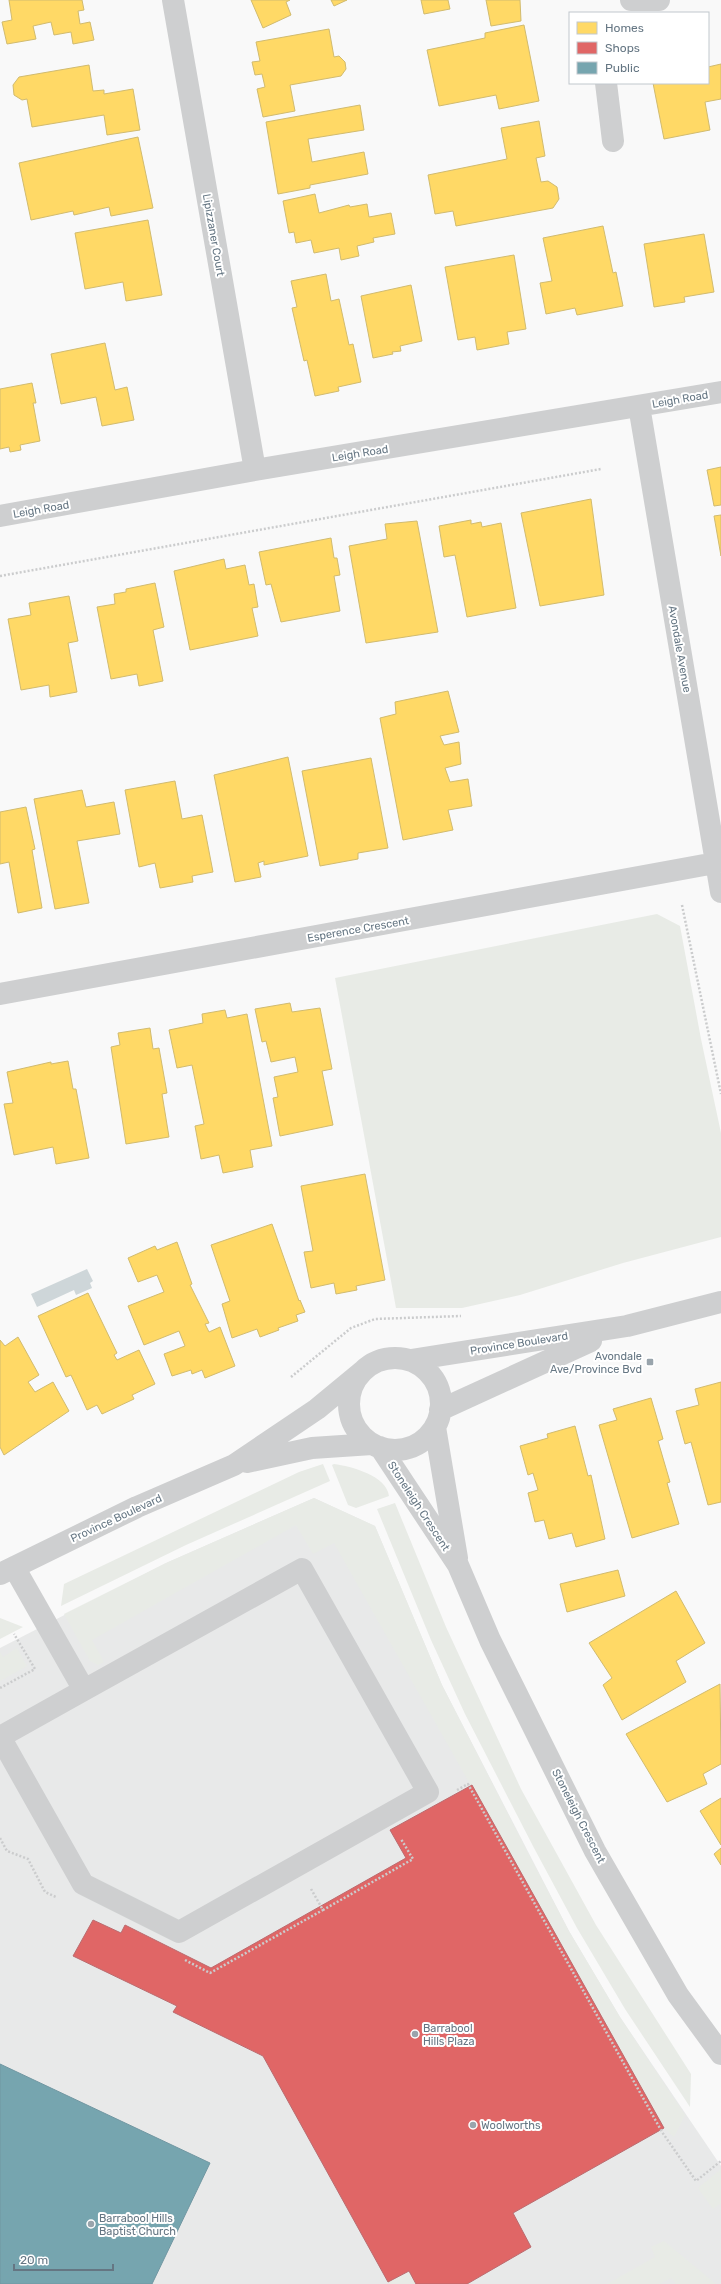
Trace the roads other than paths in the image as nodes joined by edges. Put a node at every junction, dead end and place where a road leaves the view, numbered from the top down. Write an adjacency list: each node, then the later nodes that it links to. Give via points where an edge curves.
1 (173, 0): 10 (street, Lipizzaner Court)
2 (622, 0): 5 (street)
3 (631, 0): 4 (street)
4 (659, 0)
5 (617, 12)
6 (606, 84): 7 (street)
7 (613, 141)
8 (721, 392): 9 (street, Leigh Road)
9 (639, 406): 10 (street, Leigh Road); 12 (street, Avondale Avenue)
10 (255, 470): 11 (street, Leigh Road)
11 (0, 516)
12 (716, 863): 13 (street, Avondale Avenue); 14 (street, Esperence Crescent)
13 (721, 892)
14 (0, 994)
15 (721, 1302): 16 (street, Province Boulevard)
16 (627, 1326): 17 (street, Province Boulevard); 19 (street, Province Boulevard, via 569,1349)
17 (411, 1360): 18 (street, Province Boulevard, via 394,1357 377,1361); 19 (street, Province Boulevard, via 425,1368 436,1382 441,1398)
18 (363, 1371): 20 (street, Province Boulevard, via 354,1385 349,1401 351,1418 359,1433); 21 (street, Province Boulevard, via 317,1409)
19 (438, 1418): 20 (street, Province Boulevard, via 425,1439 411,1447 396,1450); 22 (street, Stoneleigh Crescent)
20 (376, 1446): 21 (street, Province Boulevard, via 312,1448); 22 (street, Stoneleigh Crescent)
21 (234, 1465): 23 (street, Province Boulevard, via 137,1507)
22 (458, 1565): 25 (street, Stoneleigh Crescent, via 490,1640 595,1851 678,1995)
23 (7, 1570): 24 (street)
24 (84, 1690): 24 (street, via 0,1737 83,1884 179,1932 428,1792 302,1569)
25 (721, 2054)

